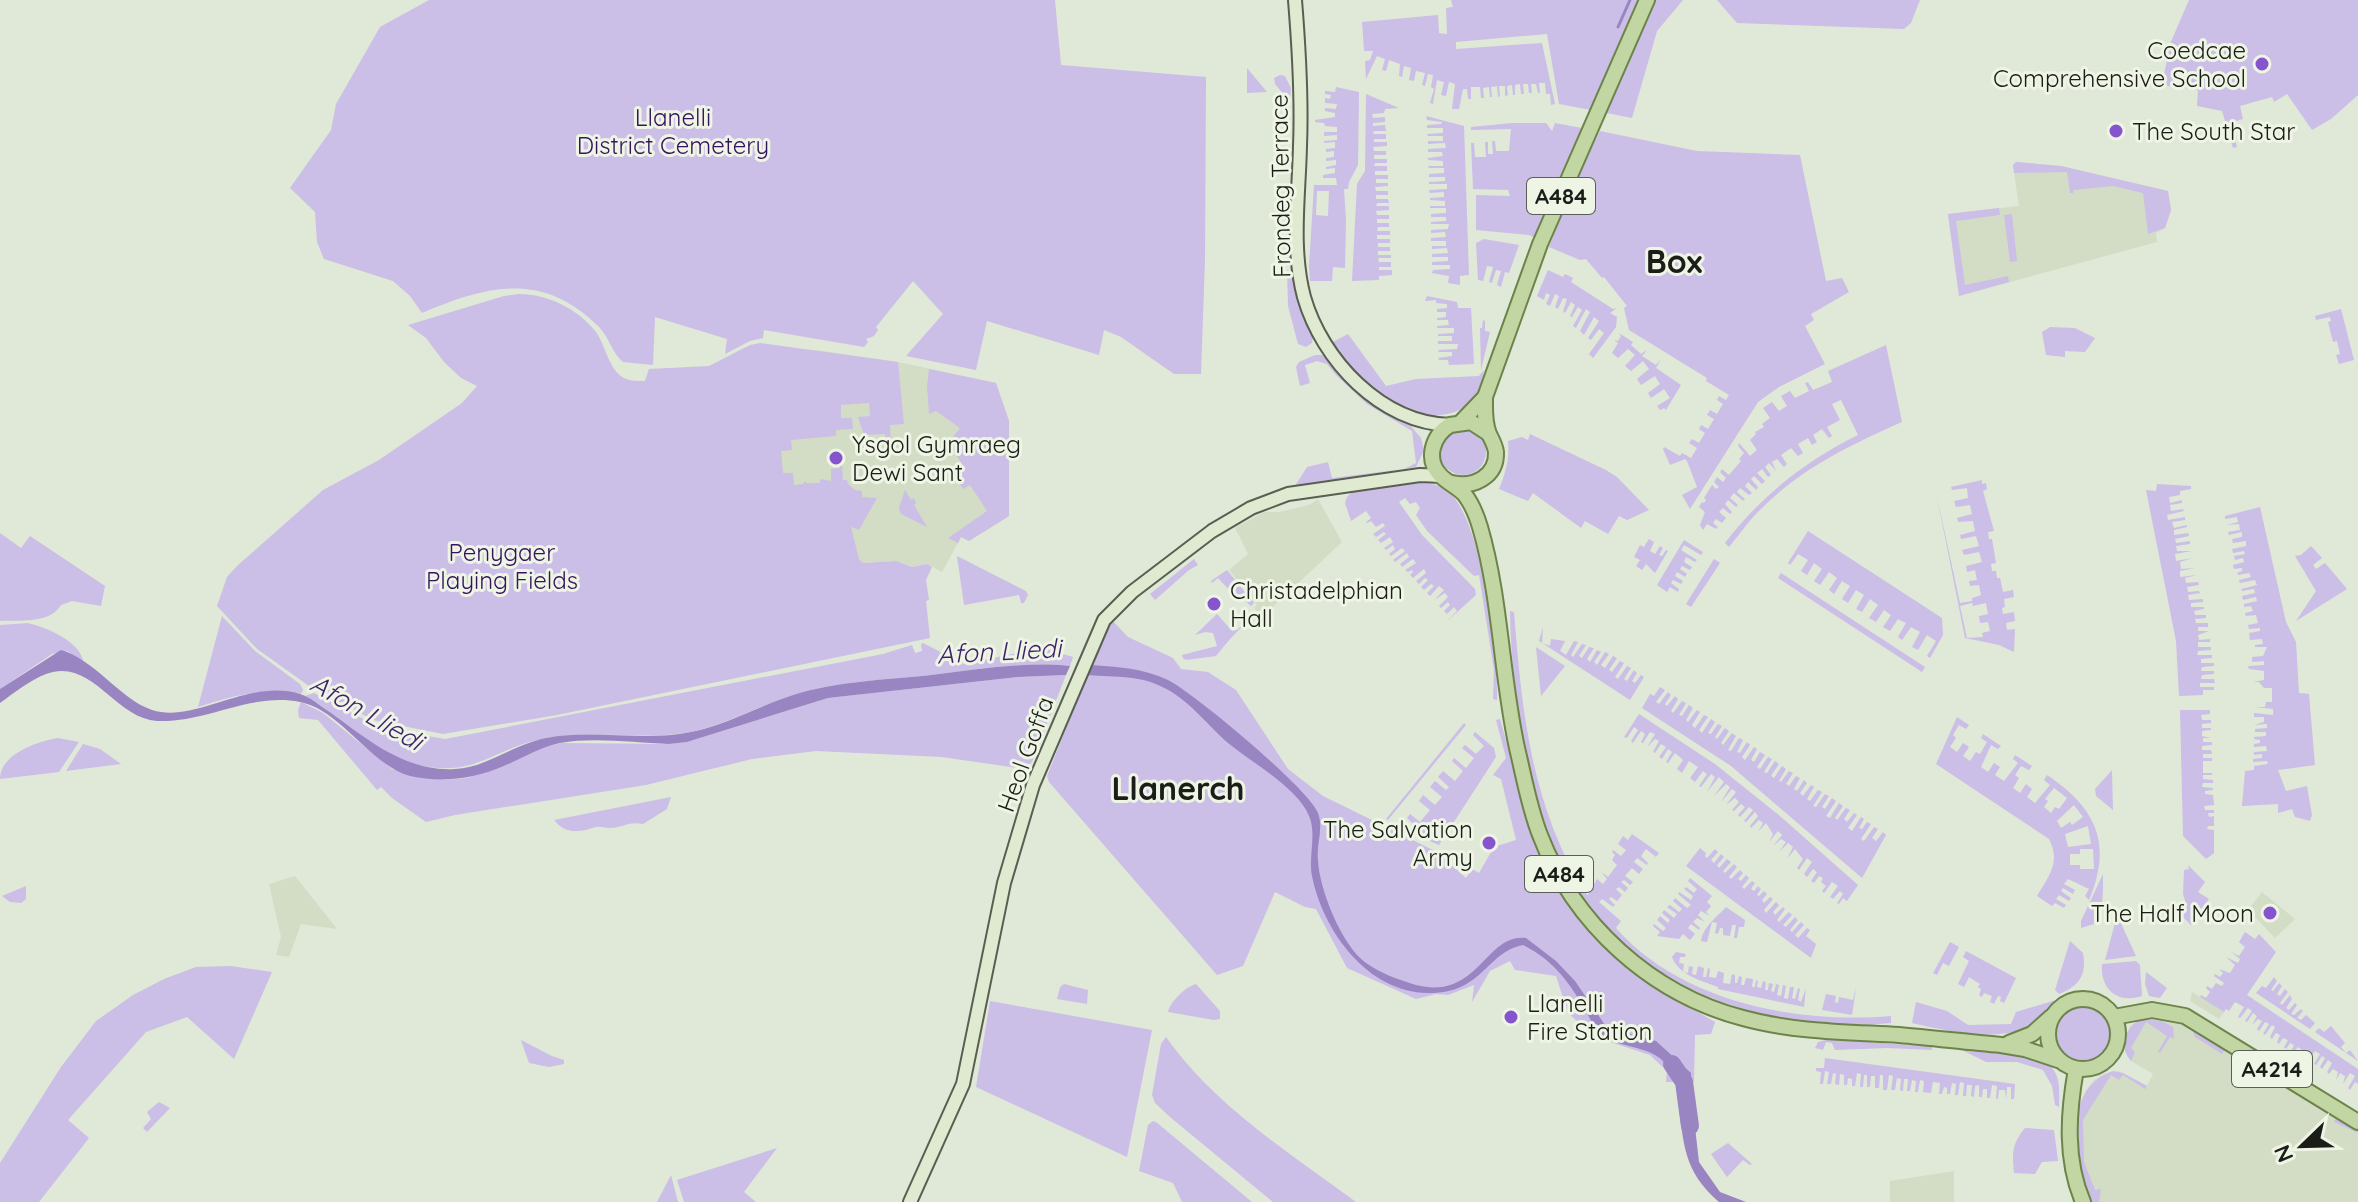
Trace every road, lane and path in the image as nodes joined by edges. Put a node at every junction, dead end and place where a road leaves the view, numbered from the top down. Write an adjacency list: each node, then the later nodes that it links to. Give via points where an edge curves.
1 (1295, 0): 4 (street, Frondeg Terrace, via 1301,89 1297,236 1304,296 1340,365 1382,403)
2 (1647, 0): 3 (main road, A484, via 1540,244)
3 (1485, 397): 5 (main road, A484); 6 (main road, A484)
4 (1415, 420): 5 (street, Frondeg Terrace); 7 (street)
5 (1455, 423): 6 (main road, via 1471,422); 7 (main road, via 1438,435)
6 (1488, 433): 10 (main road, via 1496,453)
7 (1432, 453): 8 (street); 9 (main road)
8 (1420, 475): 9 (street, Heol Goffa); 18 (street, Heol Goffa, via 1288,494 1251,508 1212,531 1104,620 1033,785 1004,883 963,1084)
9 (1446, 479): 10 (main road, via 1472,484); 11 (main road, A484, via 1465,496)
10 (1481, 480): 11 (main road, A484)
11 (1479, 524): 14 (main road, A484, via 1498,607 1516,743 1540,836 1577,903 1617,949 1690,998 1742,1018 1831,1032)
12 (2052, 1017): 13 (main road, A484, via 2063,1004 2088,999); 14 (main road, A484, via 2032,1034); 15 (main road, via 2047,1039)
13 (2114, 1017): 16 (main road, via 2118,1038 2110,1058 2088,1070); 17 (main road, A4214, via 2152,1010 2185,1016)
14 (2001, 1045): 15 (main road, A484)
15 (2058, 1060): 16 (main road, A484)
16 (2076, 1069): 19 (main road, via 2071,1159)
17 (2358, 1122)
18 (910, 1202)
19 (2083, 1202)

